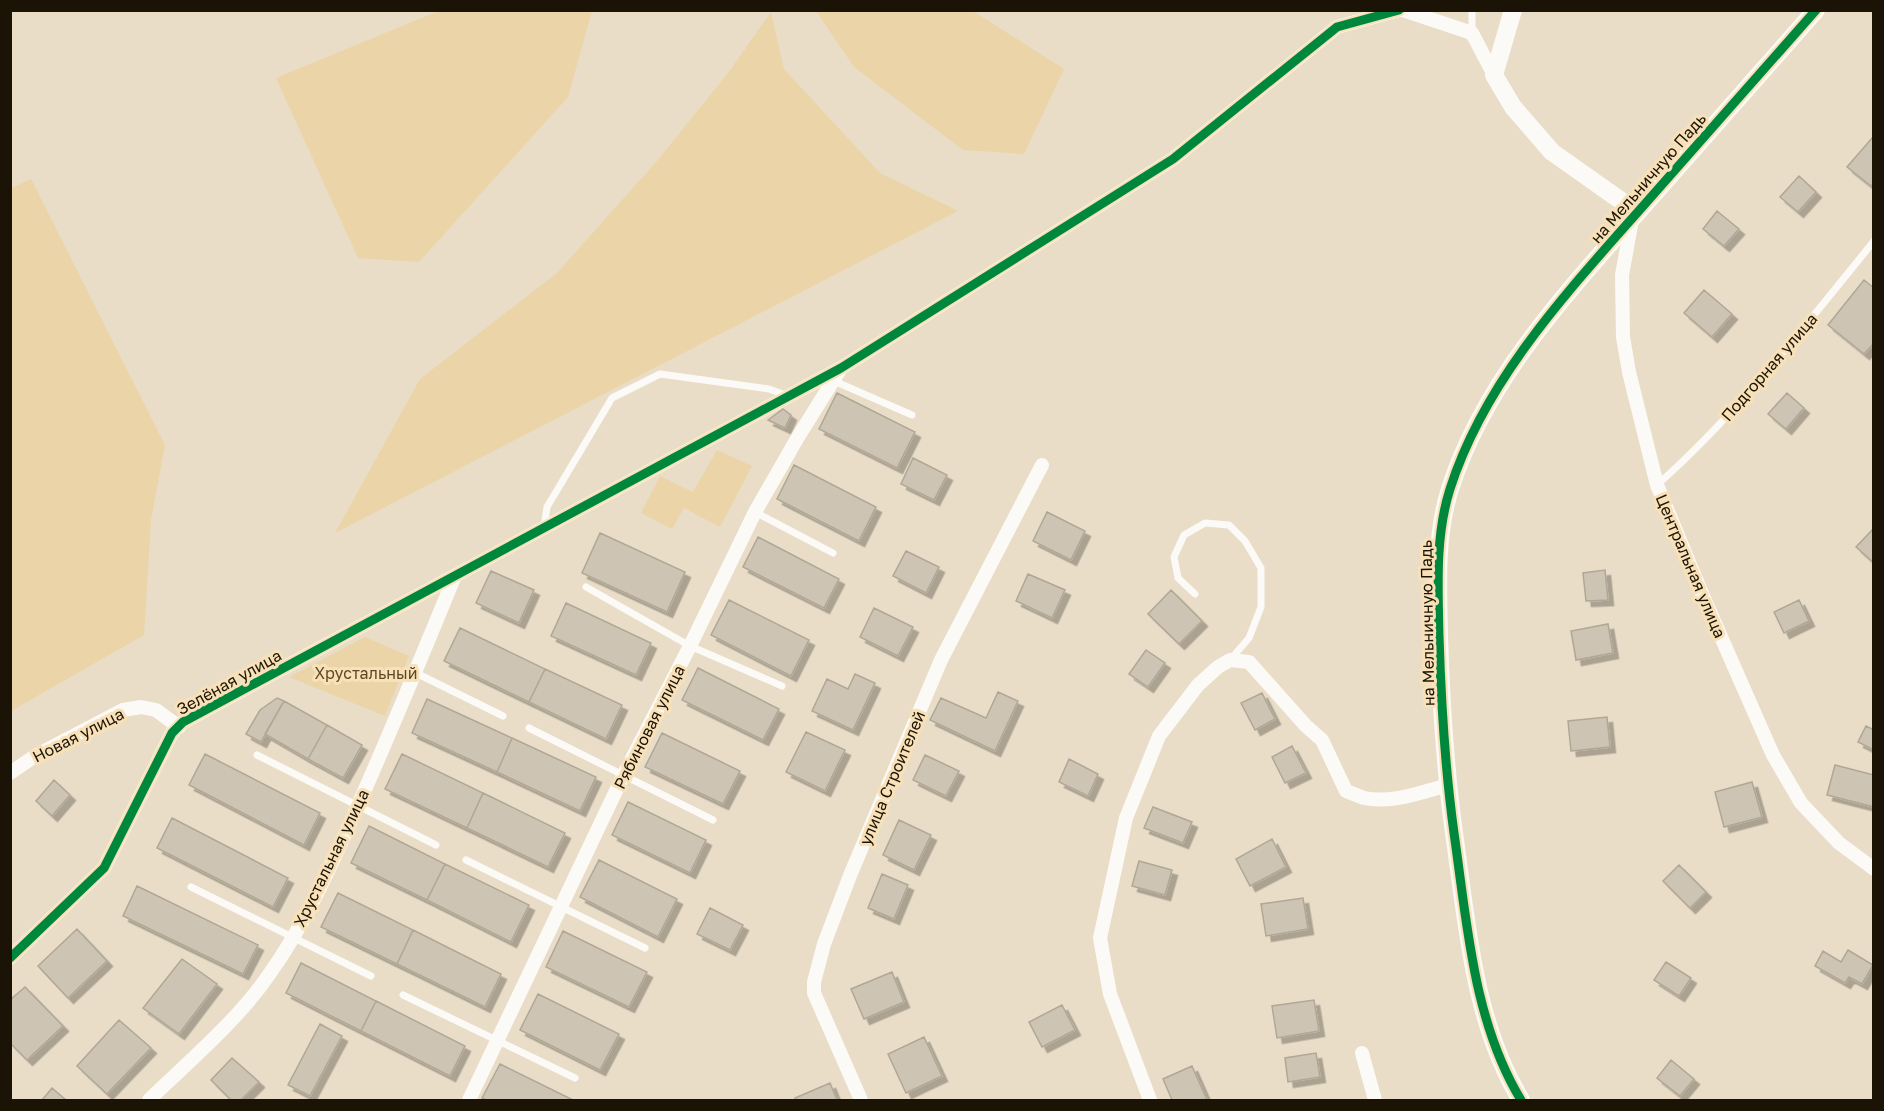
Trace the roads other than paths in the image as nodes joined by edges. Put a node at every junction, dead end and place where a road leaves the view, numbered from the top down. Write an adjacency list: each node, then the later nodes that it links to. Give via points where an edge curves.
1 (1401, 10): 5 (street); 9 (street, Зелёная улица, via 1337,27 1173,159)
2 (1472, 10): 5 (lane)
3 (1513, 10): 6 (street)
4 (1816, 10): 7 (street, на Мельничную Падь)
5 (1472, 33): 6 (street)
6 (1494, 75): 7 (street, via 1513,107 1552,152)
7 (1635, 215): 14 (street, Центральная улица, via 1622,275 1623,337); 31 (street, на Мельничную Падь, via 1525,347 1469,441 1450,489 1441,530 1438,586)
8 (1874, 241): 14 (lane, Подгорная улица, via 1758,384 1694,453)
9 (841, 368): 10 (street, Рябиновая улица); 11 (street, Зелёная улица)
10 (834, 381): 12 (lane); 15 (street, Рябиновая улица)
11 (789, 396): 16 (street, Зелёная улица); 16 (lane, via 769,389 660,374 612,398 547,507)
12 (912, 415)
13 (1042, 465): 49 (street, улица Строителей, via 942,660 824,944 814,993)
14 (1657, 485): 36 (street, Центральная улица, via 1773,755 1801,803 1839,843)
15 (755, 512): 17 (lane); 21 (street, Рябиновая улица)
16 (544, 529): 18 (street, Зелёная улица)
17 (833, 553)
18 (454, 578): 23 (street, Хрустальная улица); 26 (street, Зелёная улица)
19 (586, 587): 21 (lane)
20 (1195, 594): 22 (lane, via 1178,578 1174,557 1184,535 1205,523 1229,525 1262,568 1261,607 1249,638)
21 (690, 646): 24 (lane); 30 (street, Рябиновая улица)
22 (1230, 660): 31 (street, via 1249,662 1322,740 1346,791 1364,798 1385,799); 50 (street, via 1198,685 1159,736 1126,818 1100,938 1110,994)
23 (416, 673): 25 (lane); 32 (street, Хрустальная улица)
24 (782, 686)
25 (503, 716)
26 (178, 727): 29 (street, Новая улица, via 156,710 123,710); 41 (street, Зелёная улица, via 104,868)
27 (529, 728): 30 (lane)
28 (257, 755): 32 (lane)
29 (10, 773)
30 (624, 774): 33 (lane); 38 (street, Рябиновая улица)
31 (1448, 785): 52 (street, на Мельничную Падь, via 1478,984 1488,1024)
32 (357, 807): 34 (lane); 39 (street, Хрустальная улица)
33 (713, 820)
34 (436, 845)
35 (466, 860): 38 (lane)
36 (1874, 869)
37 (191, 887): 39 (lane)
38 (561, 907): 40 (lane); 44 (street, Рябиновая улица)
39 (293, 936): 42 (lane); 48 (street, Хрустальная улица, via 247,1004)
40 (645, 948)
41 (10, 958)
42 (371, 975)
43 (403, 994): 44 (lane)
44 (498, 1040): 46 (lane); 47 (street, Рябиновая улица)
45 (1362, 1053): 51 (street)
46 (575, 1078)
47 (470, 1098)
48 (149, 1101)
49 (861, 1101)
50 (1150, 1101)
51 (1375, 1101)
52 (1521, 1101)

